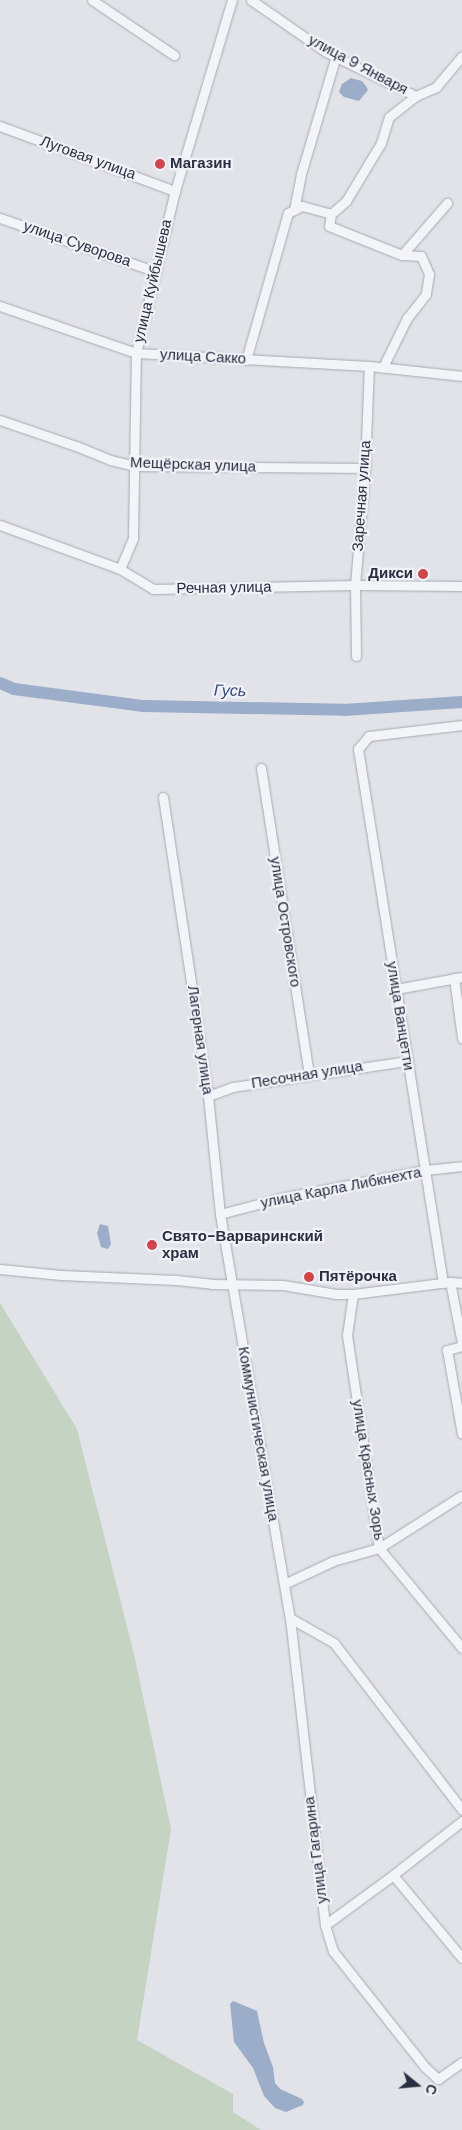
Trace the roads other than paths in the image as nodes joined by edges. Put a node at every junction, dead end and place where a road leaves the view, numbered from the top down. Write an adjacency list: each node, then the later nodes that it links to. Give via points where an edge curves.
1 (92, 0): 4 (street)
2 (232, 0): 9 (street, улица Куйбышева)
3 (252, 0): 5 (street, улица 9 Января)
4 (174, 54)
5 (336, 56): 7 (street, улица 9 Января); 11 (street, via 301,174)
6 (462, 56): 7 (street, via 436,87)
7 (416, 96): 12 (street, via 389,117 381,143 346,201)
8 (0, 126): 9 (street, Луговая улица)
9 (175, 191): 15 (street, улица Куйбышева)
10 (447, 203): 14 (street)
11 (294, 210): 12 (street, via 302,206); 18 (street, via 288,213)
12 (331, 214): 14 (street, via 329,226)
13 (0, 218): 15 (street, улица Суворова)
14 (402, 255): 20 (street, via 421,256 429,274 426,294 407,318)
15 (154, 271): 17 (street, улица Куйбышева)
16 (0, 306): 17 (street, улица Сакко)
17 (136, 353): 18 (street, улица Сакко); 23 (street, улица Куйбышева)
18 (246, 360): 19 (street, улица Сакко)
19 (369, 366): 20 (street, улица Сакко); 24 (street, Заречная улица)
20 (383, 367): 21 (street, улица Сакко)
21 (462, 376)
22 (0, 420): 23 (street, Мещёрская улица, via 110,460)
23 (136, 466): 24 (street, Мещёрская улица); 26 (street, улица Куйбышева, via 133,539)
24 (365, 468): 27 (street, Заречная улица)
25 (0, 525): 26 (street, Речная улица)
26 (120, 569): 27 (street, Речная улица, via 153,589)
27 (355, 585): 28 (street, Речная улица); 29 (street, Заречная улица)
28 (462, 586)
29 (356, 656)
30 (462, 725): 34 (street, улица Ванцетти, via 369,736 358,749)
31 (261, 768): 37 (street, улица Островского)
32 (163, 797): 38 (street, Лагерная улица)
33 (458, 978): 34 (street); 35 (street)
34 (396, 989): 36 (street, улица Ванцетти)
35 (462, 1038)
36 (408, 1061): 37 (street, Песочная улица); 40 (street, улица Ванцетти)
37 (309, 1075): 38 (street, Песочная улица, via 232,1087)
38 (208, 1096): 41 (street, Лагерная улица)
39 (462, 1166): 40 (street, улица Карла Либкнехта)
40 (425, 1170): 41 (street, улица Карла Либкнехта, via 281,1198); 43 (street, улица Ванцетти)
41 (220, 1214): 45 (street, Лагерная улица)
42 (0, 1269): 45 (street)
43 (447, 1282): 44 (street); 46 (street); 47 (street, улица Ванцетти)
44 (462, 1283)
45 (232, 1284): 46 (street, via 283,1285); 51 (street, Коммунистическая улица)
46 (352, 1294): 50 (street, улица Красных Зорь, via 347,1335)
47 (462, 1344): 48 (street, via 447,1350)
48 (462, 1434)
49 (462, 1495): 50 (street)
50 (379, 1548): 51 (street, via 333,1561); 53 (street, улица Красных Зорь)
51 (284, 1584): 52 (street, улица Гагарина)
52 (290, 1618): 54 (street, via 334,1643); 57 (street, улица Гагарина)
53 (462, 1648)
54 (462, 1810)
55 (462, 1821): 56 (street)
56 (393, 1875): 57 (street); 58 (street)
57 (325, 1925): 59 (street, улица Гагарина, via 334,1951 425,2067 438,2079)
58 (462, 1958)
59 (462, 2062)

